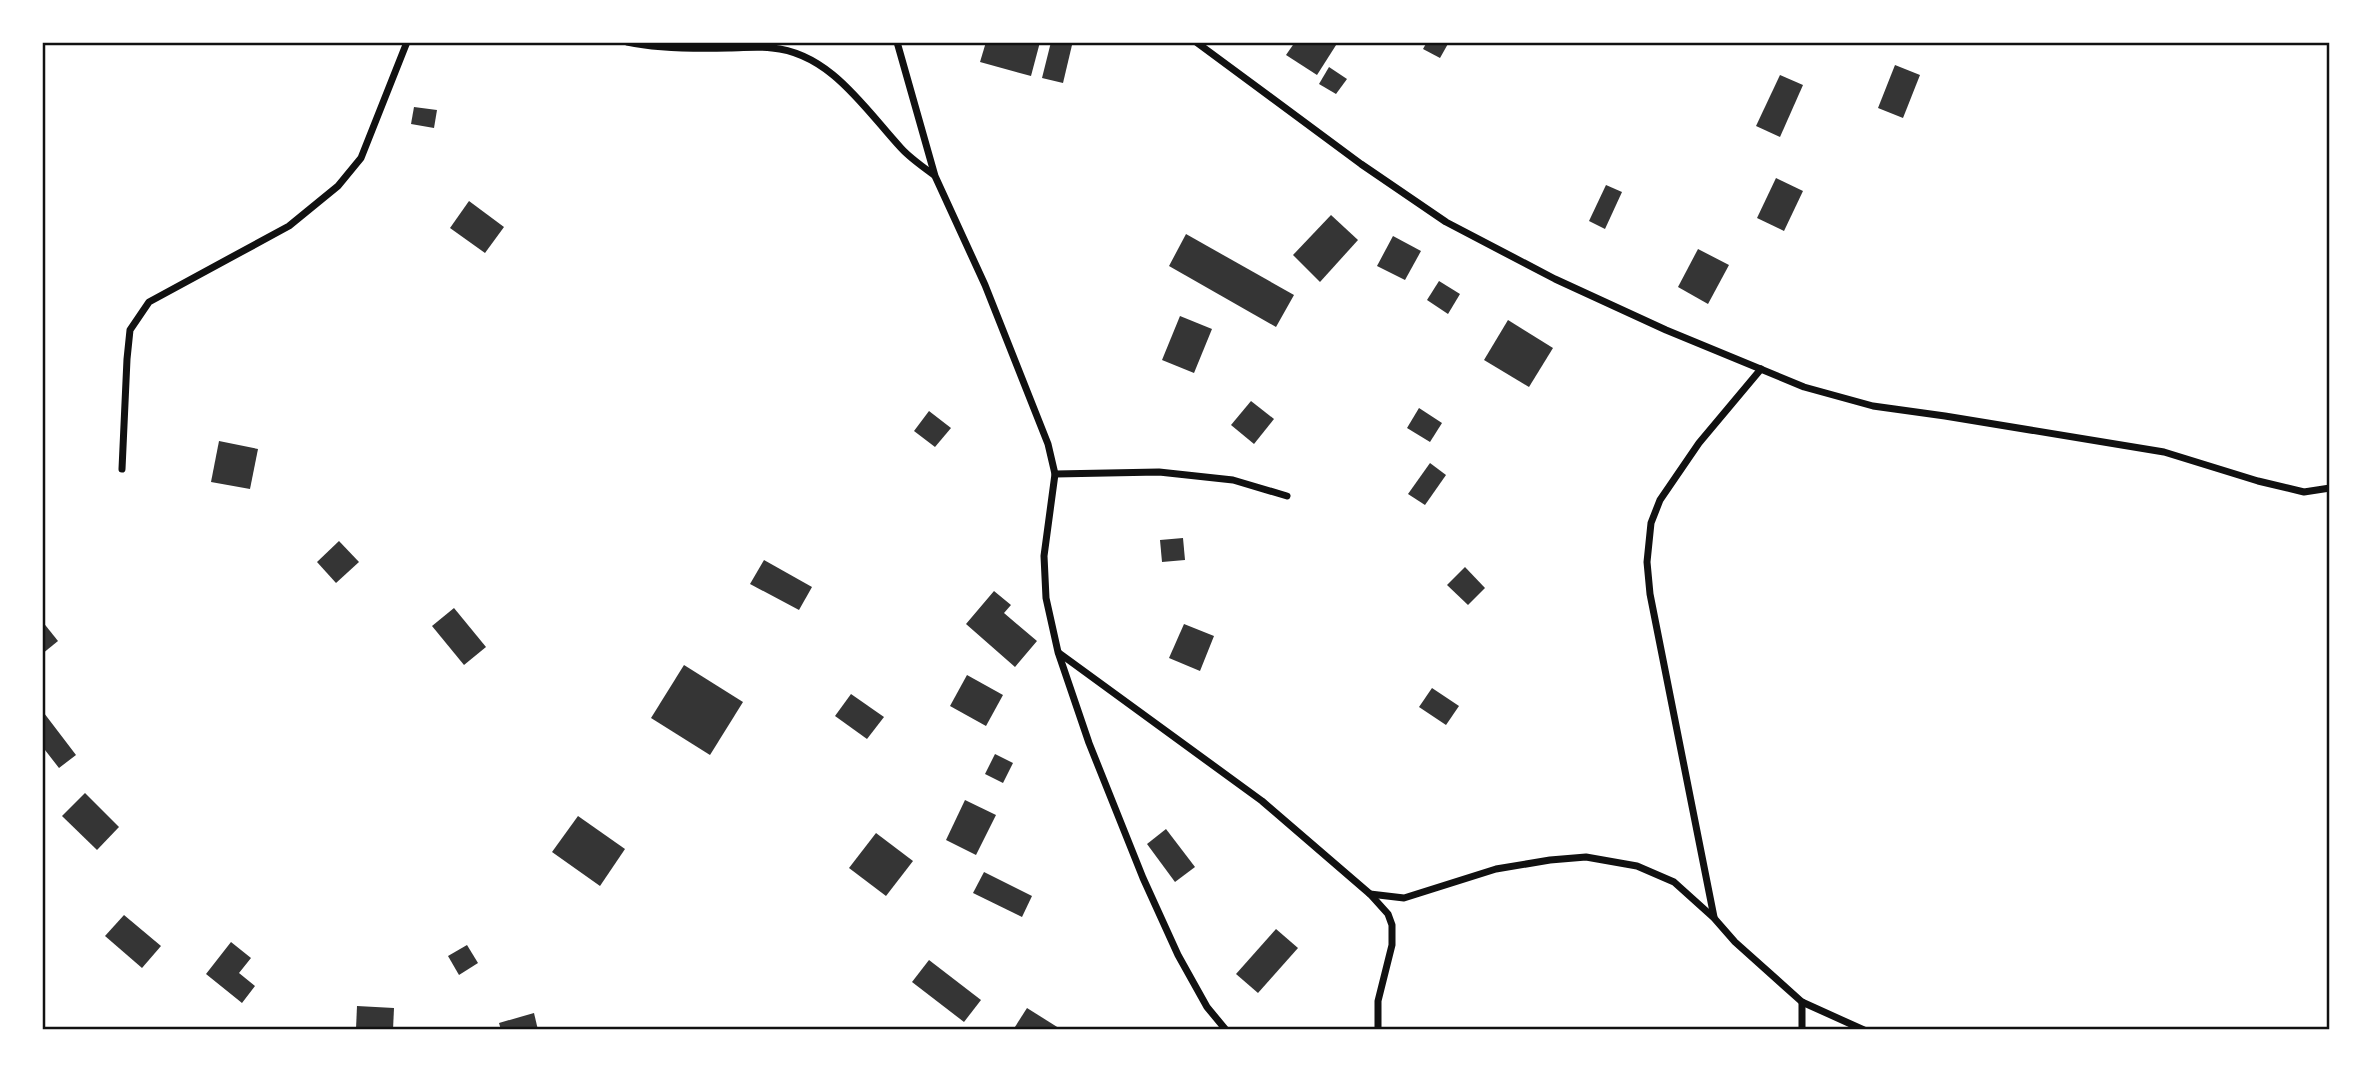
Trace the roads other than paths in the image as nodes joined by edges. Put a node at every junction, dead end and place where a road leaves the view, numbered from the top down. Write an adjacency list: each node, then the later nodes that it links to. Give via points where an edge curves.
1 (407, 42): 7 (street, via 361,158 338,186 289,226 149,302 130,330)
2 (627, 42): 5 (street, via 797,53 817,63 864,103 902,150)
3 (897, 42): 5 (street)
4 (1196, 42): 6 (street, via 1446,222 1555,279)
5 (935, 176): 8 (street, via 985,285 1048,444)
6 (1761, 369): 9 (street, via 1804,387 1873,406 2164,452 2304,492); 13 (street, via 1699,443 1660,500 1651,523 1647,562)
7 (121, 469)
8 (1055, 474): 10 (street, via 1158,472 1233,480); 11 (street, via 1044,556 1046,598)
9 (2330, 488)
10 (1287, 496)
11 (1058, 652): 12 (street, via 1262,801); 15 (street, via 1143,878 1178,955 1207,1007)
12 (1370, 894): 13 (street, via 1404,898 1496,869 1586,856 1637,866 1674,883); 16 (street, via 1392,925 1392,945 1378,1001)
13 (1714, 918): 14 (street)
14 (1802, 1002): 17 (street); 18 (street)
15 (1226, 1030)
16 (1378, 1030)
17 (1802, 1030)
18 (1864, 1030)

